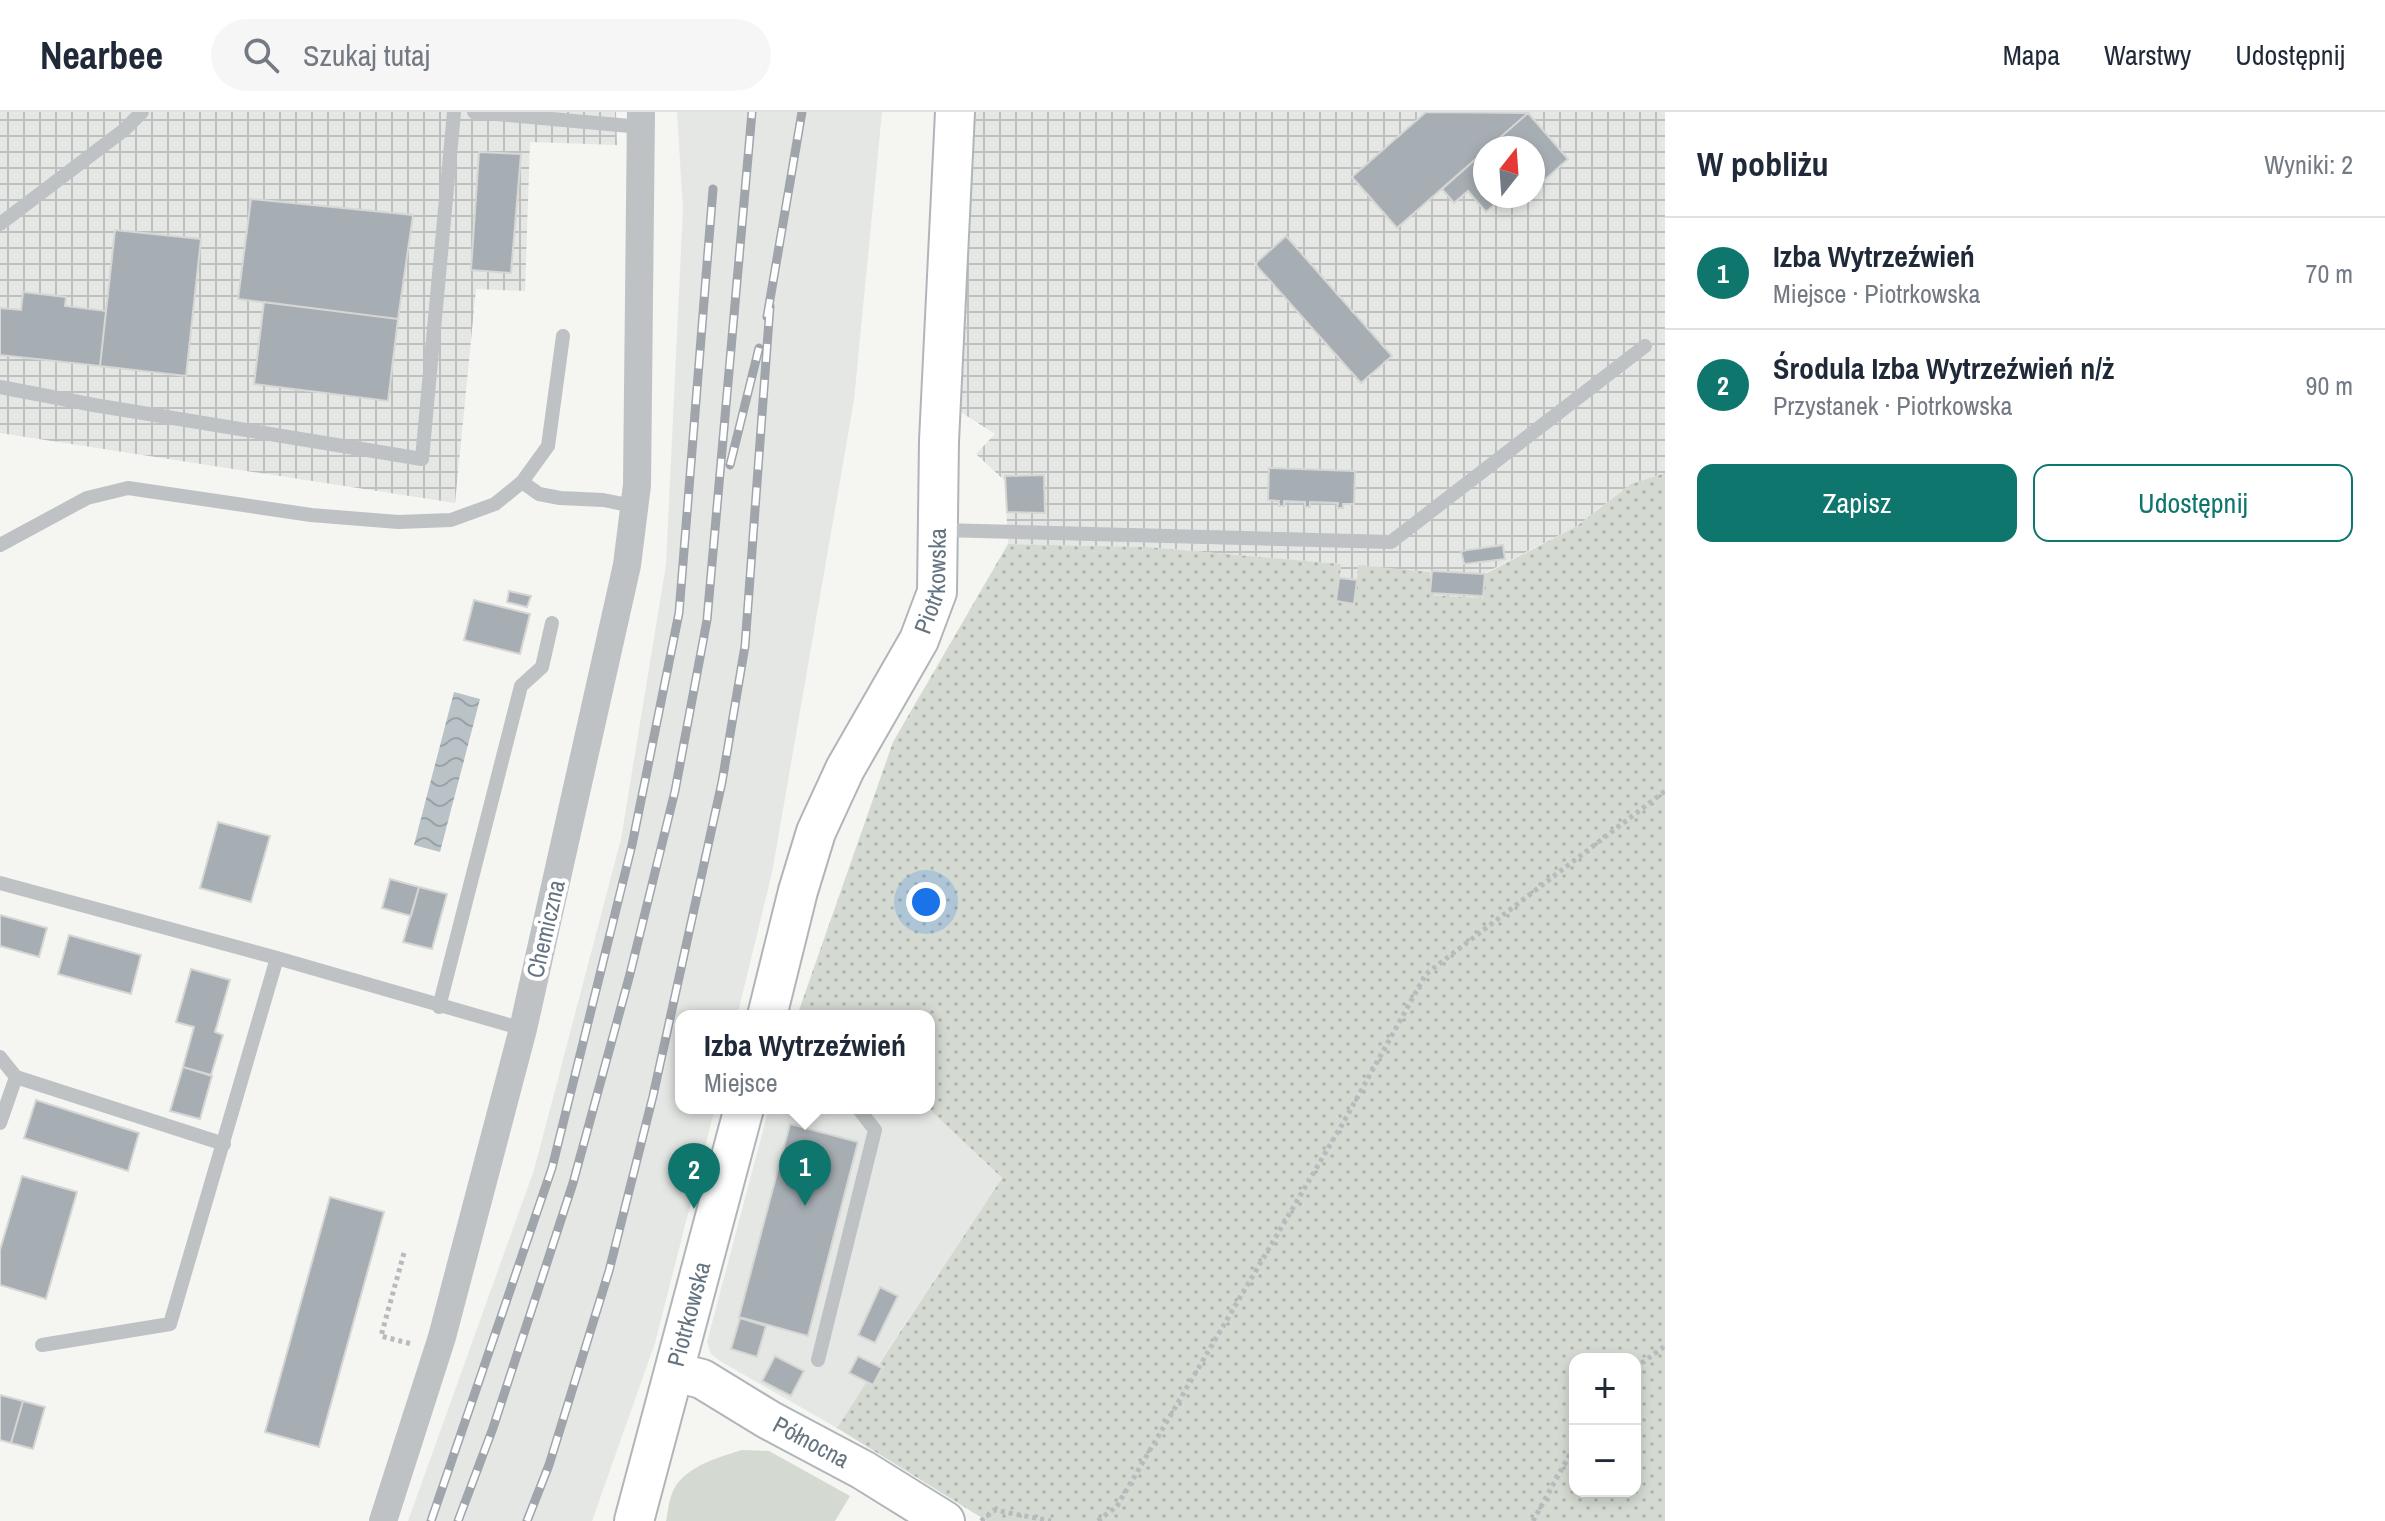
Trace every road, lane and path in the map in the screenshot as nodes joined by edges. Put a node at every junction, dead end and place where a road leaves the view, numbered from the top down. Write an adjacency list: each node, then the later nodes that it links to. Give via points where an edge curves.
1 (142, 112): 6 (lane)
2 (454, 112): 9 (lane, via 422,459)
3 (474, 112): 5 (lane)
4 (955, 112): 12 (street, Piotrkowska, via 939,441)
5 (641, 119): 11 (street, Chemiczna)
6 (0, 224)
7 (563, 336): 10 (lane, via 548,446)
8 (1645, 346): 12 (lane, via 1391,542)
9 (0, 387)
10 (522, 482): 11 (lane, via 539,494); 13 (lane, via 495,504 451,520 398,522 128,488 87,498)
11 (634, 506): 20 (street, Chemiczna, via 627,565)
12 (940, 530): 19 (street, Piotrkowska, via 937,592 919,640 845,769 816,832)
13 (0, 545)
14 (552, 623): 18 (lane, via 542,667 521,686)
15 (1665, 791): 40 (path, via 1426,974 1125,1493)
16 (0, 883): 17 (lane)
17 (277, 958): 18 (lane); 26 (lane)
18 (439, 1007): 20 (lane)
19 (768, 1010)
20 (523, 1029): 35 (street, Chemiczna, via 442,1337)
21 (0, 1057): 22 (lane)
22 (16, 1077): 25 (lane); 26 (lane)
23 (742, 1114): 33 (street, Piotrkowska)
24 (865, 1114): 31 (lane, via 875,1130)
25 (0, 1123)
26 (224, 1144): 29 (lane, via 170,1324)
27 (404, 1253): 28 (path, via 381,1336)
28 (413, 1344)
29 (42, 1345)
30 (1665, 1346): 32 (path)
31 (818, 1360)
32 (1641, 1363)
33 (675, 1372): 36 (street, Piotrkowska); 37 (street, Północna, via 702,1379)
34 (1569, 1456): 41 (path)
35 (383, 1521)
36 (634, 1521)
37 (945, 1521)
38 (981, 1521): 39 (path, via 994,1510)
39 (1051, 1521)
40 (1098, 1521)
41 (1533, 1521)

